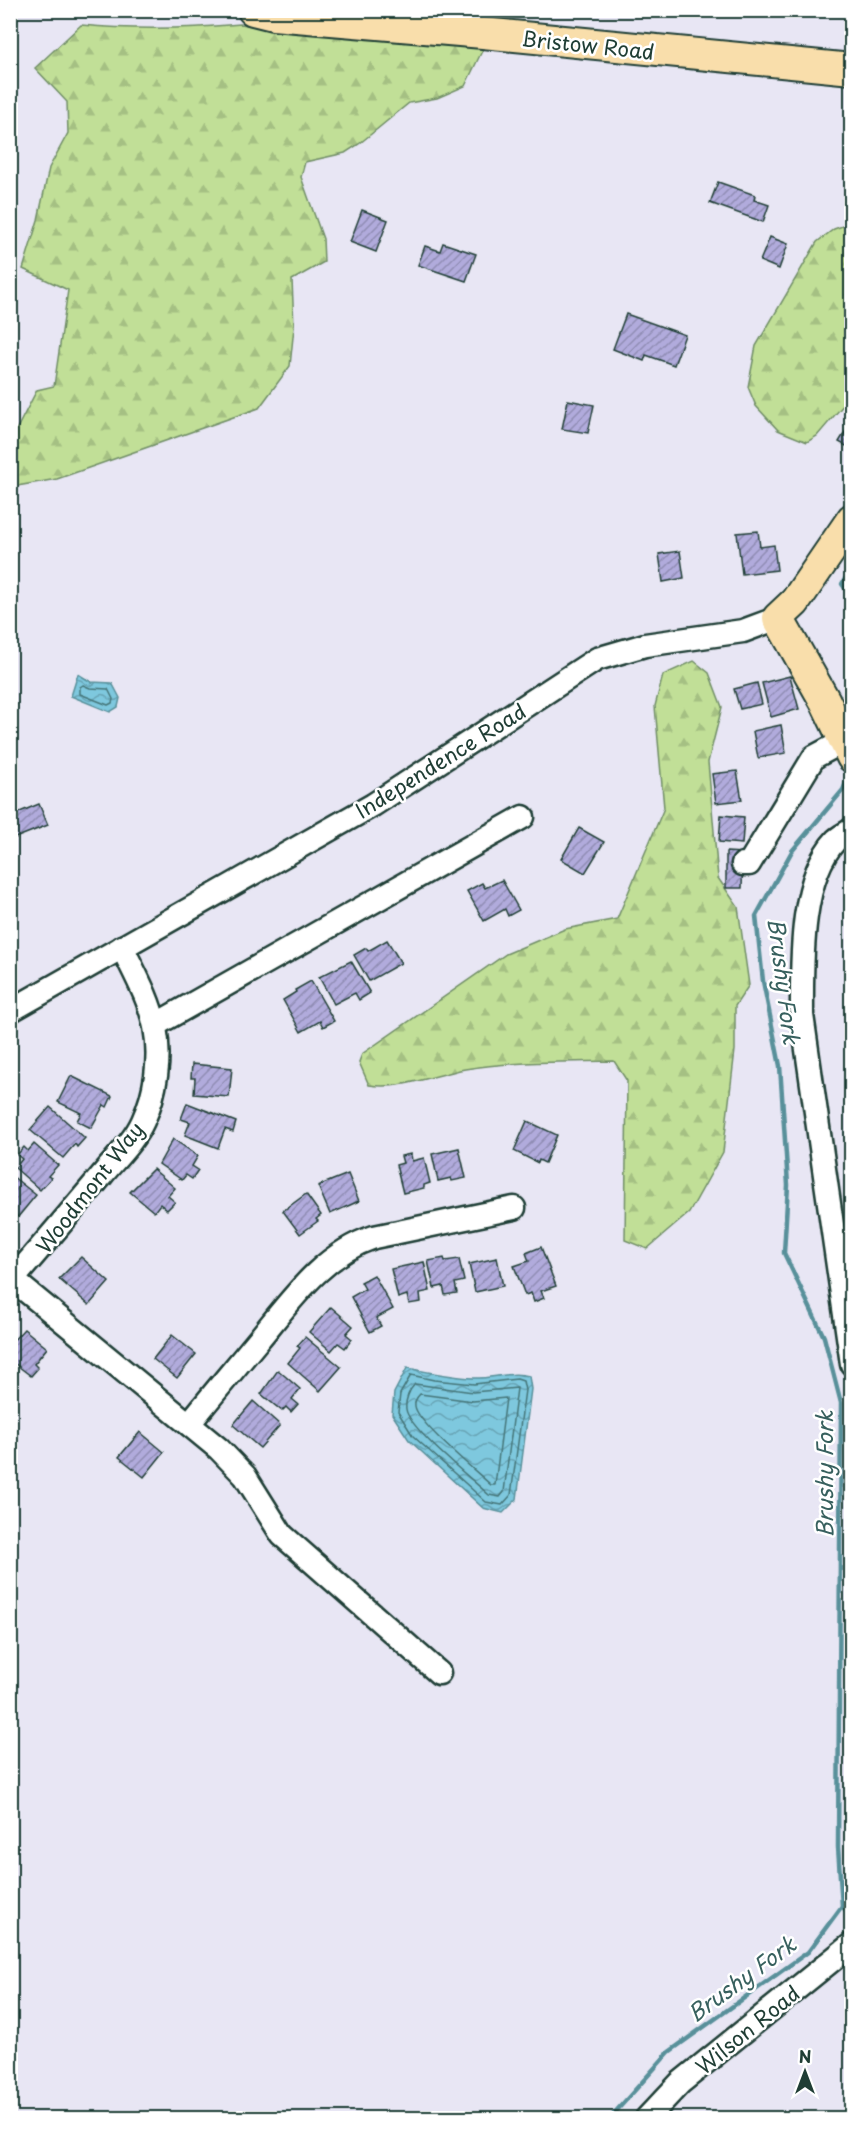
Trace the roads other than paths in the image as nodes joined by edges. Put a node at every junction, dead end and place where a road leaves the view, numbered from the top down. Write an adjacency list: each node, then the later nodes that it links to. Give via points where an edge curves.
1 (253, 10): 2 (main road, Bristow Road, via 273,15)
2 (852, 69)
3 (852, 519): 4 (main road, Independence Road, via 795,602)
4 (778, 618): 5 (main road); 9 (street, Independence Road, via 743,631 645,645 597,659 373,804)
5 (848, 749): 8 (street, via 814,757 749,864)
6 (523, 817): 11 (street)
7 (852, 829): 14 (street, via 836,840 815,880 804,935 802,1015)
8 (742, 864)
9 (122, 947): 10 (street, Independence Road); 11 (street, Woodmont Way)
10 (10, 1011)
11 (155, 1025): 13 (street, Woodmont Way, via 157,1077 143,1121)
12 (514, 1208): 15 (street, via 375,1237 339,1254 299,1291)
13 (12, 1282): 15 (street)
14 (852, 1364)
15 (189, 1424): 16 (street, via 245,1476 282,1535)
16 (439, 1673)
17 (852, 1944): 18 (street, Wilson Road, via 680,2083)
18 (647, 2118)

